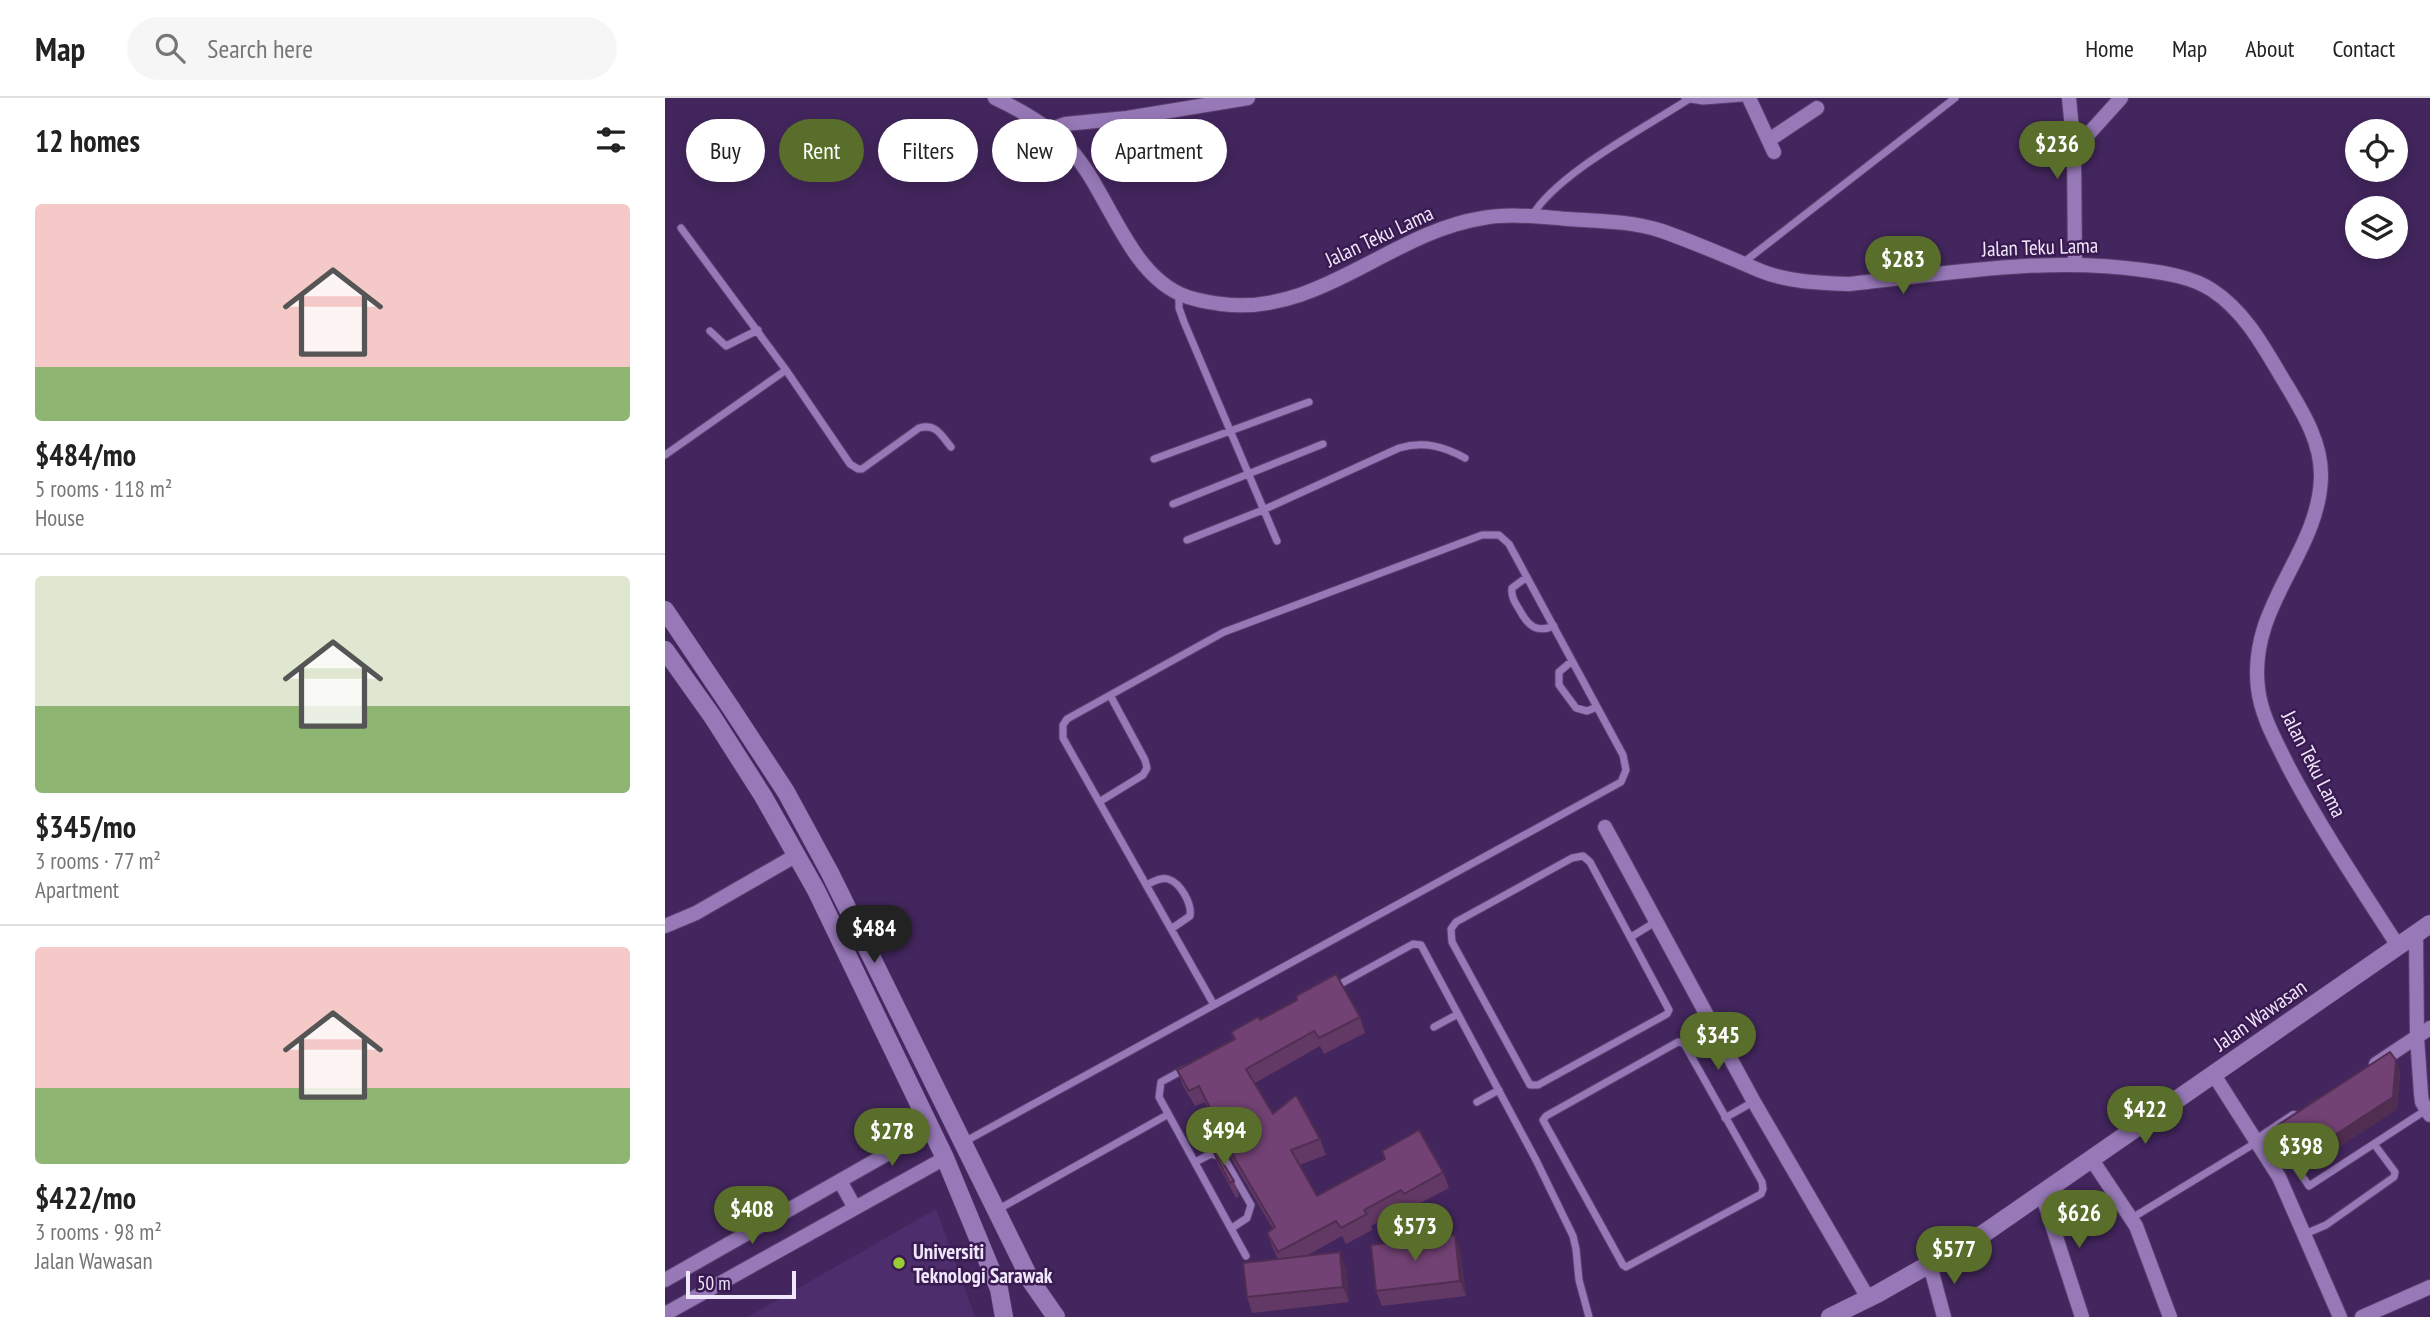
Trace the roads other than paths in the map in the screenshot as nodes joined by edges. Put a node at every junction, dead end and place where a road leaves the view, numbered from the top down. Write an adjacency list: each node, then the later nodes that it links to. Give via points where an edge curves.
1 (995, 98): 11 (street, Jalan Teku Lama)
2 (1031, 98): 11 (street)
3 (1248, 98): 13 (street)
4 (1742, 98): 9 (lane)
5 (1749, 98): 10 (street, via 1772,146)
6 (1955, 98): 18 (lane)
7 (2069, 98): 14 (street)
8 (2121, 98): 14 (street)
9 (1687, 99): 16 (lane, via 1569,178 1542,200)
10 (1817, 108)
11 (1024, 112): 12 (street, Jalan Teku Lama)
12 (1033, 119)
13 (1077, 123)
14 (2074, 150): 19 (street)
15 (1077, 159): 20 (street, Jalan Teku Lama, via 1138,256)
16 (1532, 216): 18 (street, Jalan Teku Lama, via 1631,224); 20 (street, Jalan Teku Lama, via 1485,217 1448,226 1295,298 1264,305 1209,303)
17 (681, 228): 21 (lane)
18 (1744, 262): 19 (street, Jalan Teku Lama, via 1762,271 1825,284)
19 (2075, 264): 52 (street, Jalan Teku Lama, via 2164,273 2211,290 2252,329 2309,424 2321,478 2306,538 2259,643 2259,693 2271,733 2319,824)
20 (1179, 294): 25 (lane, via 1184,322)
21 (758, 330): 22 (lane, via 726,346); 23 (lane)
22 (710, 331)
23 (786, 370): 27 (lane, via 850,464 858,469 926,426 937,429); 28 (lane)
24 (1309, 402): 25 (lane)
25 (1230, 431): 30 (lane); 31 (lane)
26 (1323, 444): 31 (lane)
27 (950, 447)
28 (665, 455)
29 (1465, 458): 33 (lane, via 1435,445 1412,444)
30 (1154, 459)
31 (1248, 474): 32 (lane); 33 (lane)
32 (1173, 505)
33 (1263, 509): 34 (lane); 35 (lane)
34 (1187, 540)
35 (1277, 541)
36 (1527, 577): 38 (lane); 38 (lane, via 1512,588 1512,597 1529,625 1541,630); 41 (lane, via 1505,538 1494,533 1482,535 1224,632)
37 (665, 610): 72 (main road, via 786,792)
38 (1554, 626): 40 (lane)
39 (665, 650): 45 (main road, via 763,796)
40 (1572, 661): 42 (lane); 42 (lane, via 1559,672 1559,684 1576,708 1587,711)
41 (1110, 695): 43 (lane, via 1147,768); 43 (lane, via 1067,719 1063,732)
42 (1597, 707): 54 (lane, via 1626,763 1621,782)
43 (1099, 802): 46 (lane)
44 (1605, 827): 47 (street)
45 (795, 856): 48 (street); 69 (main road, via 816,890)
46 (1146, 885): 49 (lane); 49 (lane, via 1170,880 1190,905 1190,916)
47 (1657, 920): 51 (lane); 64 (street)
48 (665, 926)
49 (1171, 929): 54 (lane)
50 (2423, 929): 52 (main road, Jalan Wawasan); 58 (street)
51 (1631, 937): 51 (lane, via 1668,1005 1667,1014 1538,1085 1530,1085 1450,937 1457,922 1583,856)
52 (2398, 946): 61 (main road, Jalan Wawasan)
53 (1329, 990): 55 (lane, via 1417,944)
54 (1214, 1005): 72 (lane)
55 (1458, 1014): 56 (lane); 62 (lane)
56 (1434, 1027)
57 (2430, 1028): 58 (street)
58 (2417, 1037): 60 (street); 66 (street, via 2421,1094)
59 (1197, 1062): 67 (lane, via 1161,1082 1159,1097)
60 (2361, 1074)
61 (2214, 1075): 71 (street); 75 (main road, Jalan Wawasan)
62 (1499, 1090): 63 (lane); 92 (lane, via 1573,1236)
63 (1477, 1102)
64 (1754, 1102): 68 (lane); 88 (street)
65 (2305, 1110): 70 (street)
66 (2429, 1111): 73 (lane)
67 (1167, 1115): 76 (lane); 80 (lane)
68 (1725, 1118): 68 (lane, via 1762,1182 1761,1194 1626,1268 1543,1119 1678,1042 1686,1047)
69 (931, 1129): 74 (main road); 77 (street)
70 (2272, 1132): 71 (street); 73 (lane, via 2309,1186)
71 (2258, 1142): 81 (lane); 83 (street)
72 (963, 1143): 80 (main road)
73 (2374, 1144): 83 (lane, via 2394,1177)
74 (945, 1158): 79 (street); 90 (main road, via 999,1289)
75 (2092, 1160): 78 (main road, Jalan Wawasan); 81 (street)
76 (1195, 1162): 82 (lane); 82 (lane, via 1211,1154 1224,1158 1251,1205 1247,1218)
77 (840, 1181): 79 (street); 86 (street)
78 (2042, 1194): 85 (main road, Jalan Wawasan); 95 (street)
79 (855, 1208): 89 (street)
80 (997, 1210): 91 (main road, via 1031,1282)
81 (2131, 1219): 96 (street)
82 (1232, 1228): 84 (lane)
83 (2304, 1234): 97 (street)
84 (1246, 1256)
85 (1930, 1265): 88 (main road, Jalan Wawasan); 94 (street)
86 (665, 1280)
87 (2430, 1287): 98 (street)
88 (1868, 1298): 93 (main road, Jalan Wawasan)
89 (665, 1314)
90 (1004, 1317)
91 (1056, 1317)
92 (1589, 1317)
93 (1830, 1317)
94 (1944, 1317)
95 (2082, 1317)
96 (2170, 1317)
97 (2340, 1317)
98 (2362, 1317)

